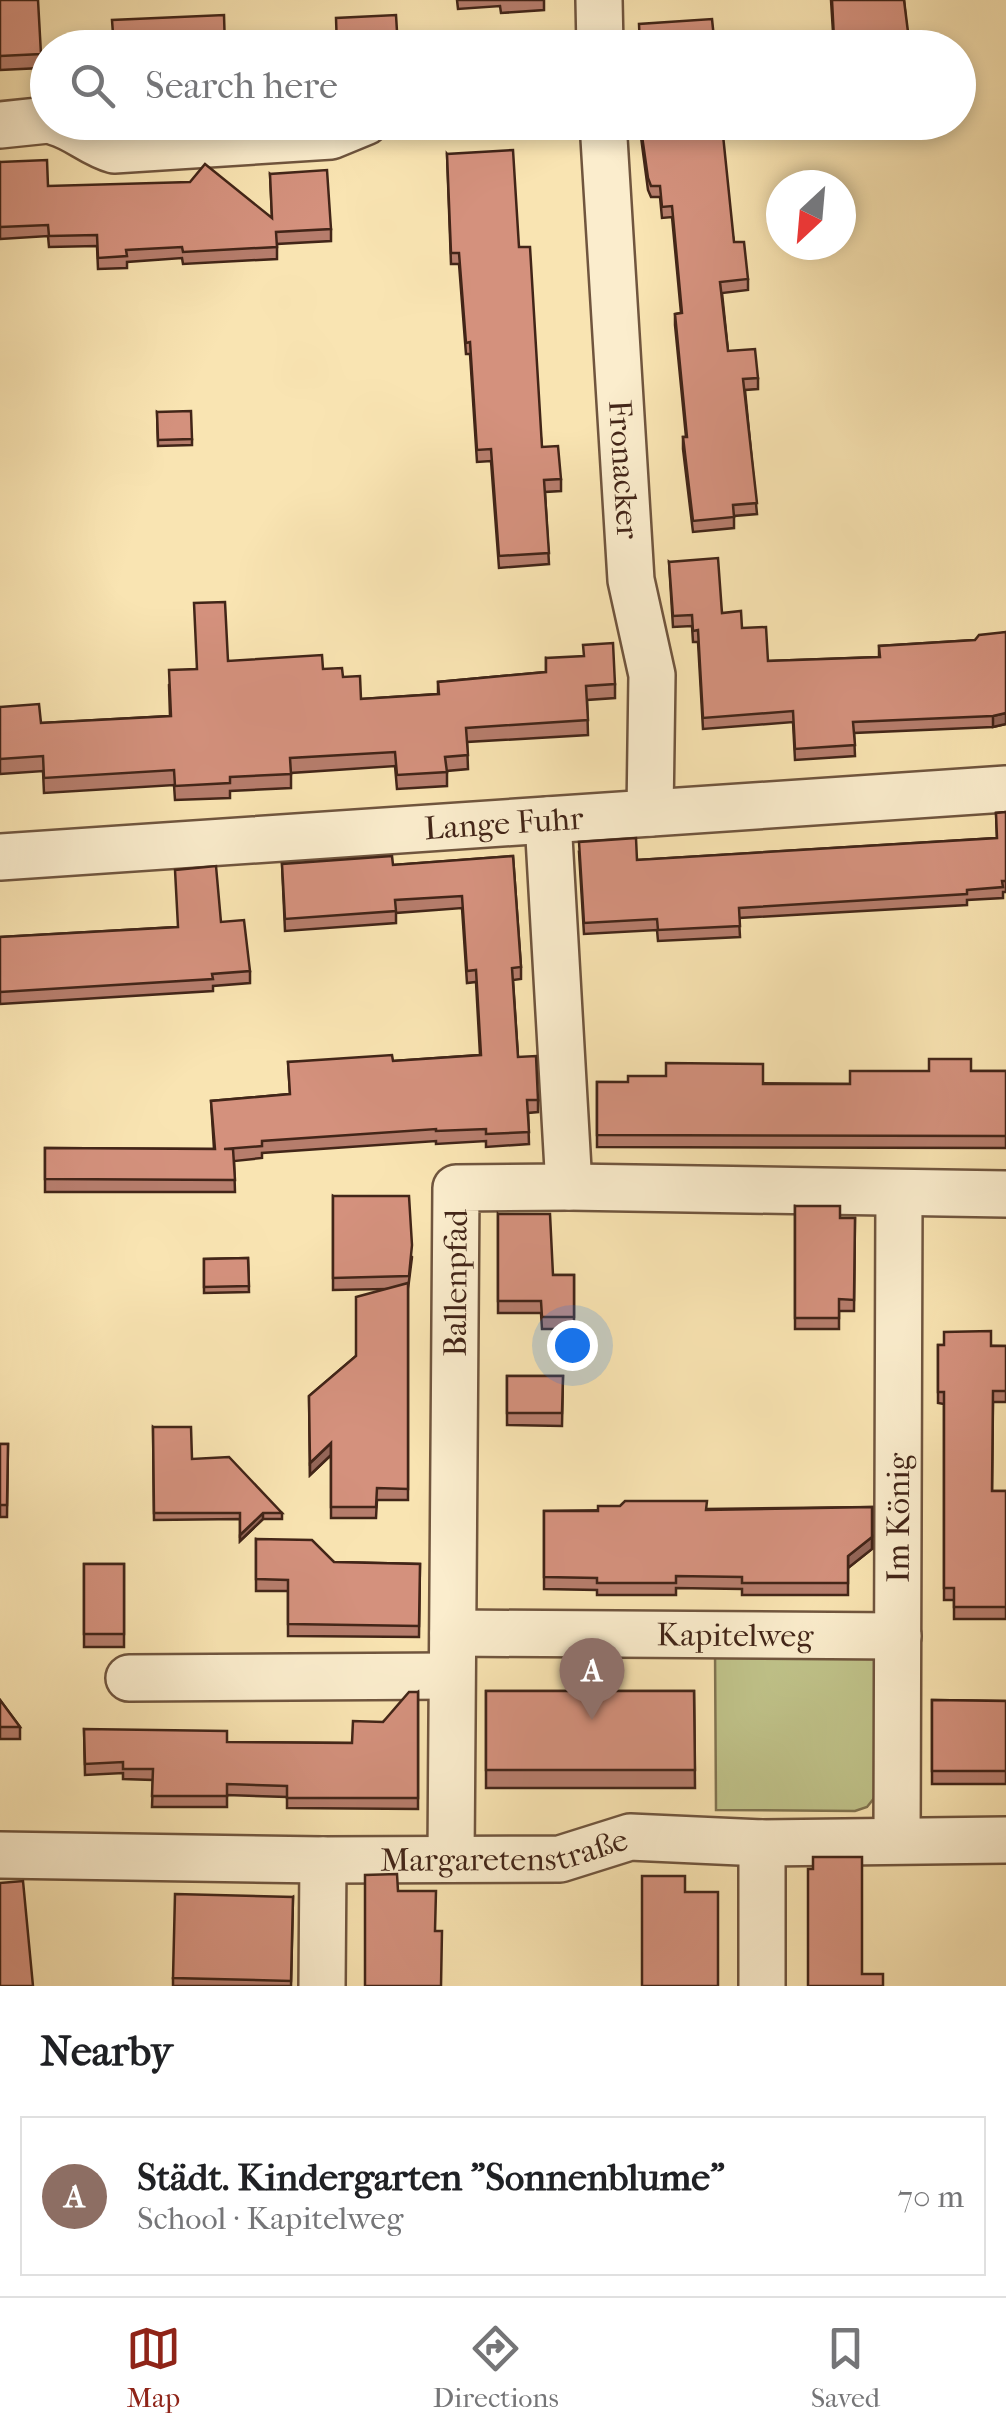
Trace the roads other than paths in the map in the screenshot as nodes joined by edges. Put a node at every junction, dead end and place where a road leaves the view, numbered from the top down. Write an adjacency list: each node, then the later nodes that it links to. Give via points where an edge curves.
1 (598, 0): 2 (street)
2 (599, 30)
3 (30, 122): 4 (street)
4 (0, 124)
5 (85, 140): 6 (street, via 114,150)
6 (268, 140)
7 (604, 140): 9 (street, Fronacker, via 630,580 652,676)
8 (1006, 789): 9 (street, Lange Fuhr)
9 (650, 813): 10 (street, Lange Fuhr)
10 (548, 820): 11 (street, Lange Fuhr); 12 (street)
11 (0, 858)
12 (569, 1187): 13 (street); 16 (street, Ballenpfad, via 456,1188)
13 (899, 1193): 14 (street); 15 (street, Im König)
14 (1006, 1194)
15 (898, 1636): 16 (street, Kapitelweg); 18 (street, Im König)
16 (451, 1654): 17 (street); 22 (street, Ballenpfad)
17 (128, 1678)
18 (898, 1840): 19 (street, Margaretenstraße); 20 (street, Margaretenstraße)
19 (1006, 1840)
20 (762, 1844): 22 (street, Margaretenstraße, via 630,1837 560,1858); 25 (street)
21 (0, 1855): 23 (street, Margaretenstraße)
22 (451, 1858): 23 (street, Margaretenstraße)
23 (323, 1860): 24 (street)
24 (322, 1986)
25 (762, 1986)

